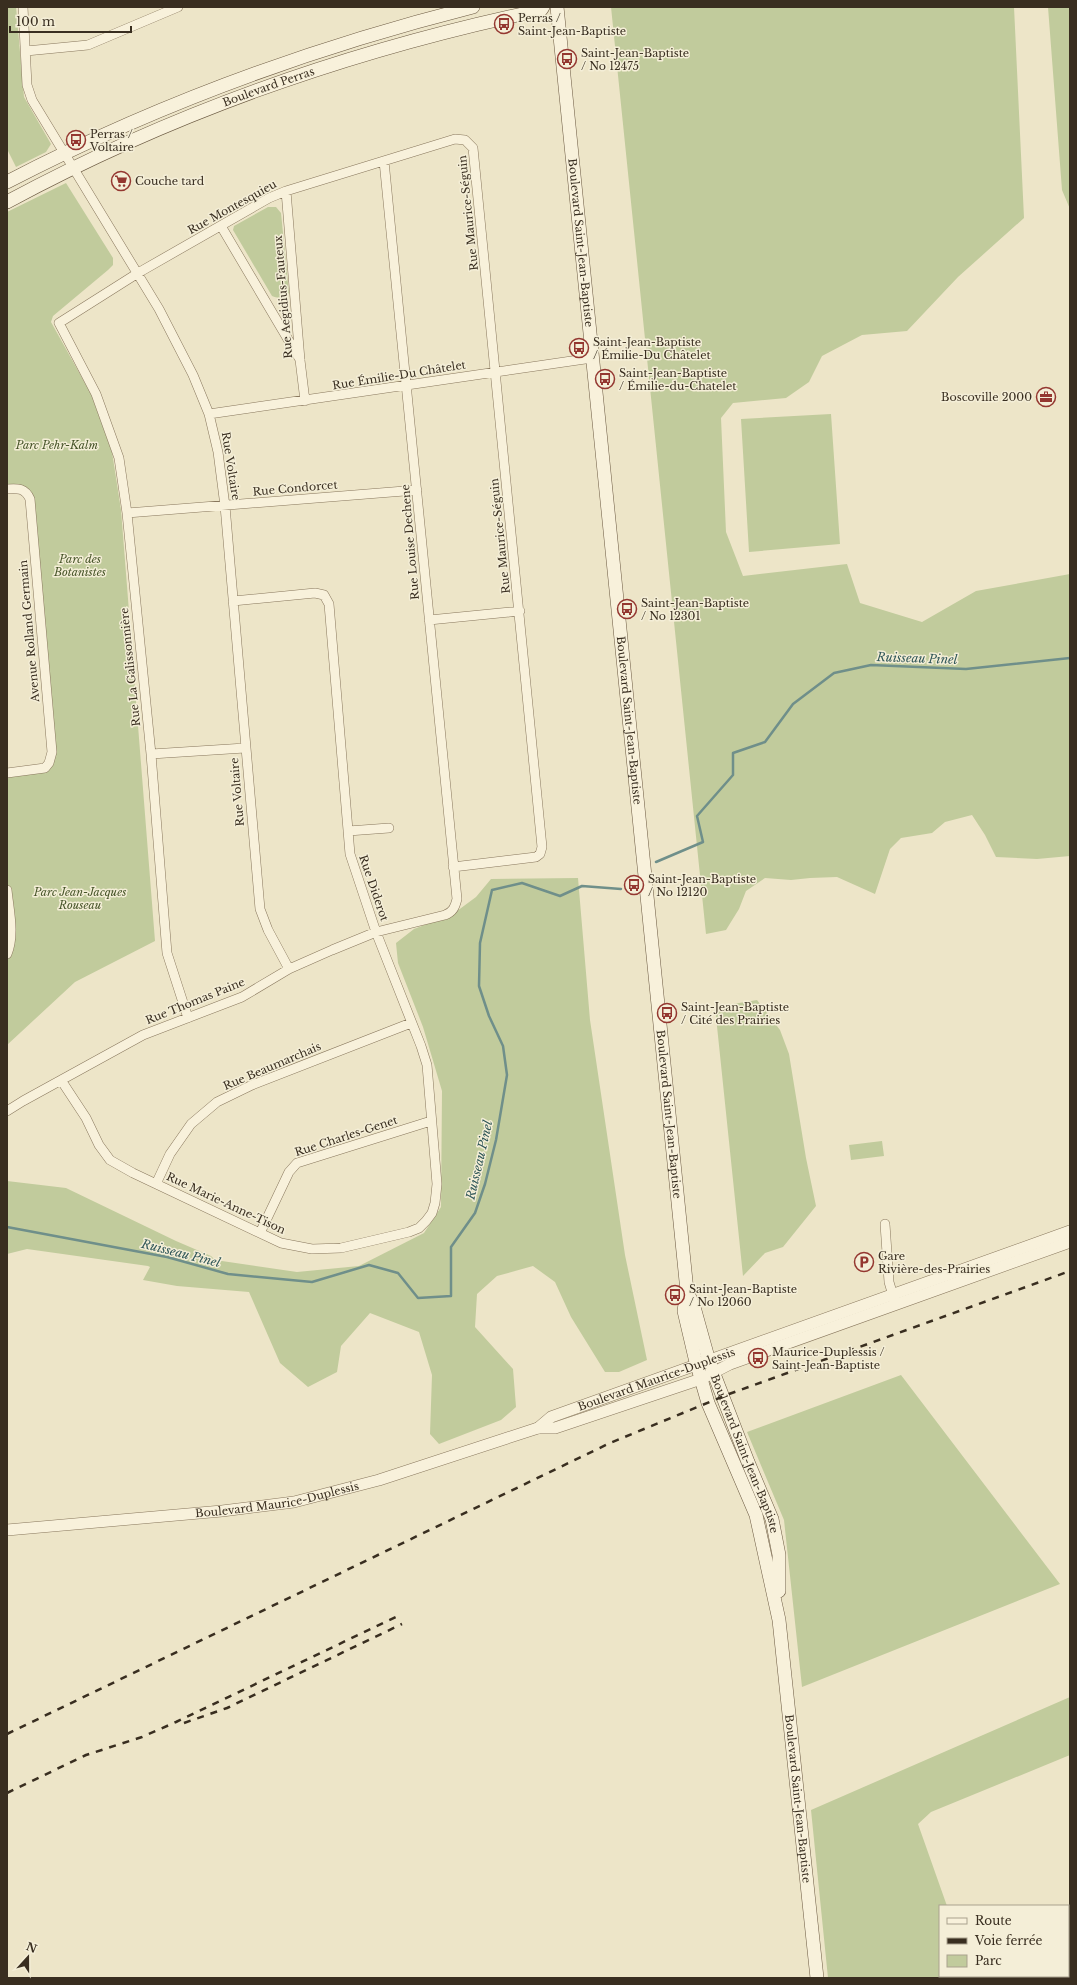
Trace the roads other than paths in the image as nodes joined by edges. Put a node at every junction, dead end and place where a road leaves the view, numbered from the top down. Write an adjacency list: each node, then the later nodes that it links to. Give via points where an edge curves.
1 (23, 7): 7 (street, Rue Voltaire)
2 (178, 7): 7 (street, via 88,44)
3 (473, 7): 6 (main road, Boulevard Perras)
4 (542, 7): 11 (main road, Boulevard Perras, via 541,10 452,30 370,53 291,79 164,127)
5 (556, 7): 18 (main road, Boulevard Saint-Jean-Baptiste)
6 (447, 10): 9 (main road, Boulevard Perras, via 283,63 180,102)
7 (26, 51): 9 (street, Rue Voltaire, via 29,93)
8 (455, 139): 10 (street, Rue Montesquieu); 20 (street, Rue Maurice-Séguin, via 465,140 473,148)
9 (64, 152): 11 (street, Rue Voltaire); 12 (main road, Boulevard Perras)
10 (384, 161): 13 (street, Rue Montesquieu); 21 (street, Rue Louise Dechene)
11 (73, 167): 14 (main road, Boulevard Perras); 16 (street, Rue Voltaire)
12 (7, 182)
13 (286, 191): 15 (street, Rue Montesquieu); 19 (street, Rue Aegidius-Fauteux)
14 (7, 202)
15 (220, 226): 16 (street, Rue Montesquieu); 19 (street)
16 (138, 273): 17 (street, Rue Montesquieu); 23 (street, Rue Voltaire, via 177,342)
17 (59, 323): 27 (street, Rue La Galissonnière, via 96,394 119,458)
18 (592, 358): 20 (street, Rue Émilie-Du Châtelet); 54 (main road, Boulevard Saint-Jean-Baptiste, via 687,1291 684,1311)
19 (300, 360): 22 (street, Rue Aegidius-Fauteux)
20 (496, 371): 21 (street, Rue Émilie-Du Châtelet); 29 (street, Rue Maurice-Séguin)
21 (407, 386): 22 (street, Rue Émilie-Du Châtelet); 25 (street, Rue Louise Dechene)
22 (305, 401): 23 (street, Rue Émilie-Du Châtelet)
23 (209, 414): 26 (street, Rue Voltaire, via 218,452)
24 (7, 489): 33 (street, Avenue Rolland Germain, via 19,488 27,493 30,499 52,752 45,768)
25 (417, 490): 26 (street, Rue Condorcet); 30 (street, Rue Louise Dechene)
26 (225, 506): 27 (street, Rue Condorcet); 28 (street, Rue Voltaire)
27 (127, 513): 32 (street, Rue La Galissonnière)
28 (233, 601): 31 (street, Rue Voltaire); 35 (street, Rue Diderot, via 316,593 324,595 328,600)
29 (520, 611): 30 (street); 36 (street, Rue Maurice-Séguin, via 542,847 536,857)
30 (429, 620): 36 (street, Rue Louise Dechene)
31 (245, 748): 32 (street); 41 (street, Rue Voltaire, via 260,908 265,925)
32 (150, 754): 42 (street, Rue La Galissonnière, via 167,953)
33 (7, 772)
34 (389, 828): 35 (street)
35 (348, 831): 39 (street, Rue Diderot, via 350,854)
36 (454, 867): 38 (street, Rue Louise Dechene, via 457,899 453,910)
37 (7, 890): 40 (street, via 11,945)
38 (445, 915): 39 (street, Rue Thomas Paine)
39 (376, 932): 41 (street, Rue Thomas Paine); 43 (street, Rue Diderot)
40 (7, 954)
41 (289, 969): 42 (street, Rue Thomas Paine, via 242,997)
42 (188, 1018): 44 (street, Rue Thomas Paine, via 143,1035)
43 (412, 1023): 46 (street, Rue Diderot, via 427,1065); 47 (street, Rue Beaumarchais, via 252,1084 218,1102 191,1124 170,1154)
44 (61, 1080): 45 (street, Rue Thomas Paine); 47 (street, Rue Marie-Anne-Tison, via 86,1118 99,1146 110,1160)
45 (7, 1111)
46 (431, 1120): 48 (street, Rue Diderot, via 437,1184 435,1203); 51 (street, Rue Charles-Genet, via 297,1163 289,1172)
47 (156, 1184): 51 (street, Rue Marie-Anne-Tison)
48 (426, 1222): 51 (street, Rue Marie-Anne-Tison, via 409,1232 341,1248 300,1247)
49 (886, 1224): 53 (street, via 889,1282)
50 (1070, 1231): 53 (street, Boulevard Maurice-Duplessis)
51 (260, 1233)
52 (1070, 1242): 53 (street, Boulevard Maurice-Duplessis)
53 (894, 1299): 54 (street, Boulevard Maurice-Duplessis, via 730,1364)
54 (707, 1367): 55 (main road, Boulevard Saint-Jean-Baptiste); 56 (street, Boulevard Maurice-Duplessis, via 551,1417); 58 (main road, Boulevard Saint-Jean-Baptiste, via 772,1519 779,1555)
55 (701, 1379): 56 (street, Boulevard Maurice-Duplessis, via 556,1428); 58 (main road, Boulevard Saint-Jean-Baptiste, via 708,1403 756,1515)
56 (538, 1428): 57 (street, Boulevard Maurice-Duplessis, via 379,1480 294,1502)
57 (7, 1530)
58 (779, 1620): 59 (main road, Boulevard Saint-Jean-Baptiste)
59 (817, 1978)

